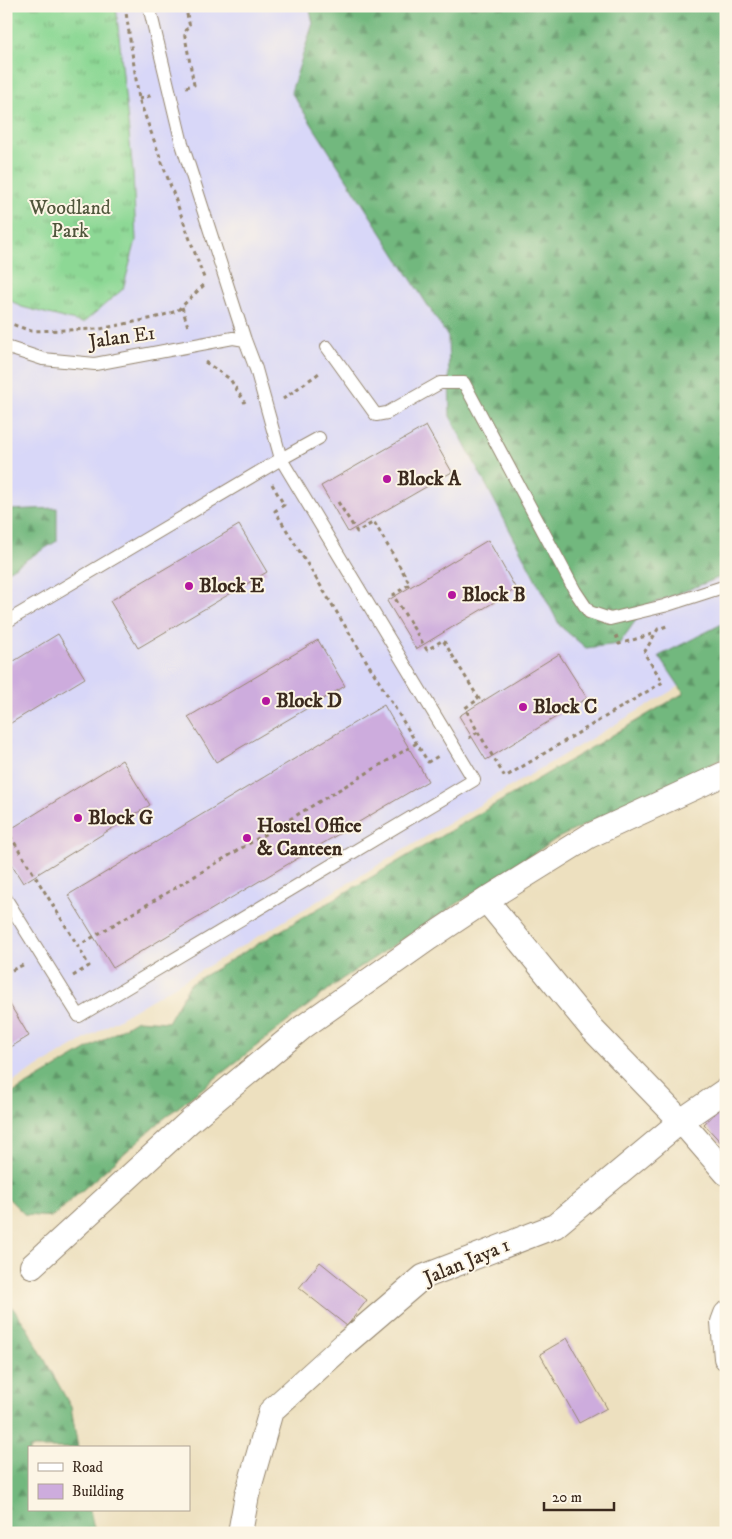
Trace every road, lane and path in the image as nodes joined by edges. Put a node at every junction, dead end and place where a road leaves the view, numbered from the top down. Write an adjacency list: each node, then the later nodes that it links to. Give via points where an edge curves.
1 (149, 6): 4 (lane, via 182,144)
2 (206, 283): 3 (path, via 177,311 100,329 31,331)
3 (6, 322)
4 (245, 340): 6 (lane, Jalan E1, via 233,338 95,364 43,359); 8 (lane)
5 (327, 347): 9 (lane, via 376,415 387,413 440,383 464,383 589,612 610,619)
6 (6, 348)
7 (319, 438): 8 (lane)
8 (281, 459): 10 (lane); 16 (lane, via 474,780 79,1016)
9 (726, 586)
10 (6, 622)
11 (675, 623): 12 (path, via 658,629 644,654 663,682 505,777)
12 (478, 732)
13 (417, 743): 15 (path, via 78,946)
14 (726, 773): 17 (street, via 589,836)
15 (6, 829)
16 (6, 899)
17 (486, 900): 19 (street, via 592,1028); 21 (street, via 303,1027 190,1121)
18 (726, 1090): 19 (street, Jalan Jaya 1)
19 (681, 1121): 20 (street); 24 (street, Jalan Jaya 1, via 554,1226 423,1277 272,1411 247,1496)
20 (726, 1174)
21 (32, 1266)
22 (726, 1314): 23 (street, via 723,1322)
23 (726, 1358)
24 (240, 1533)

